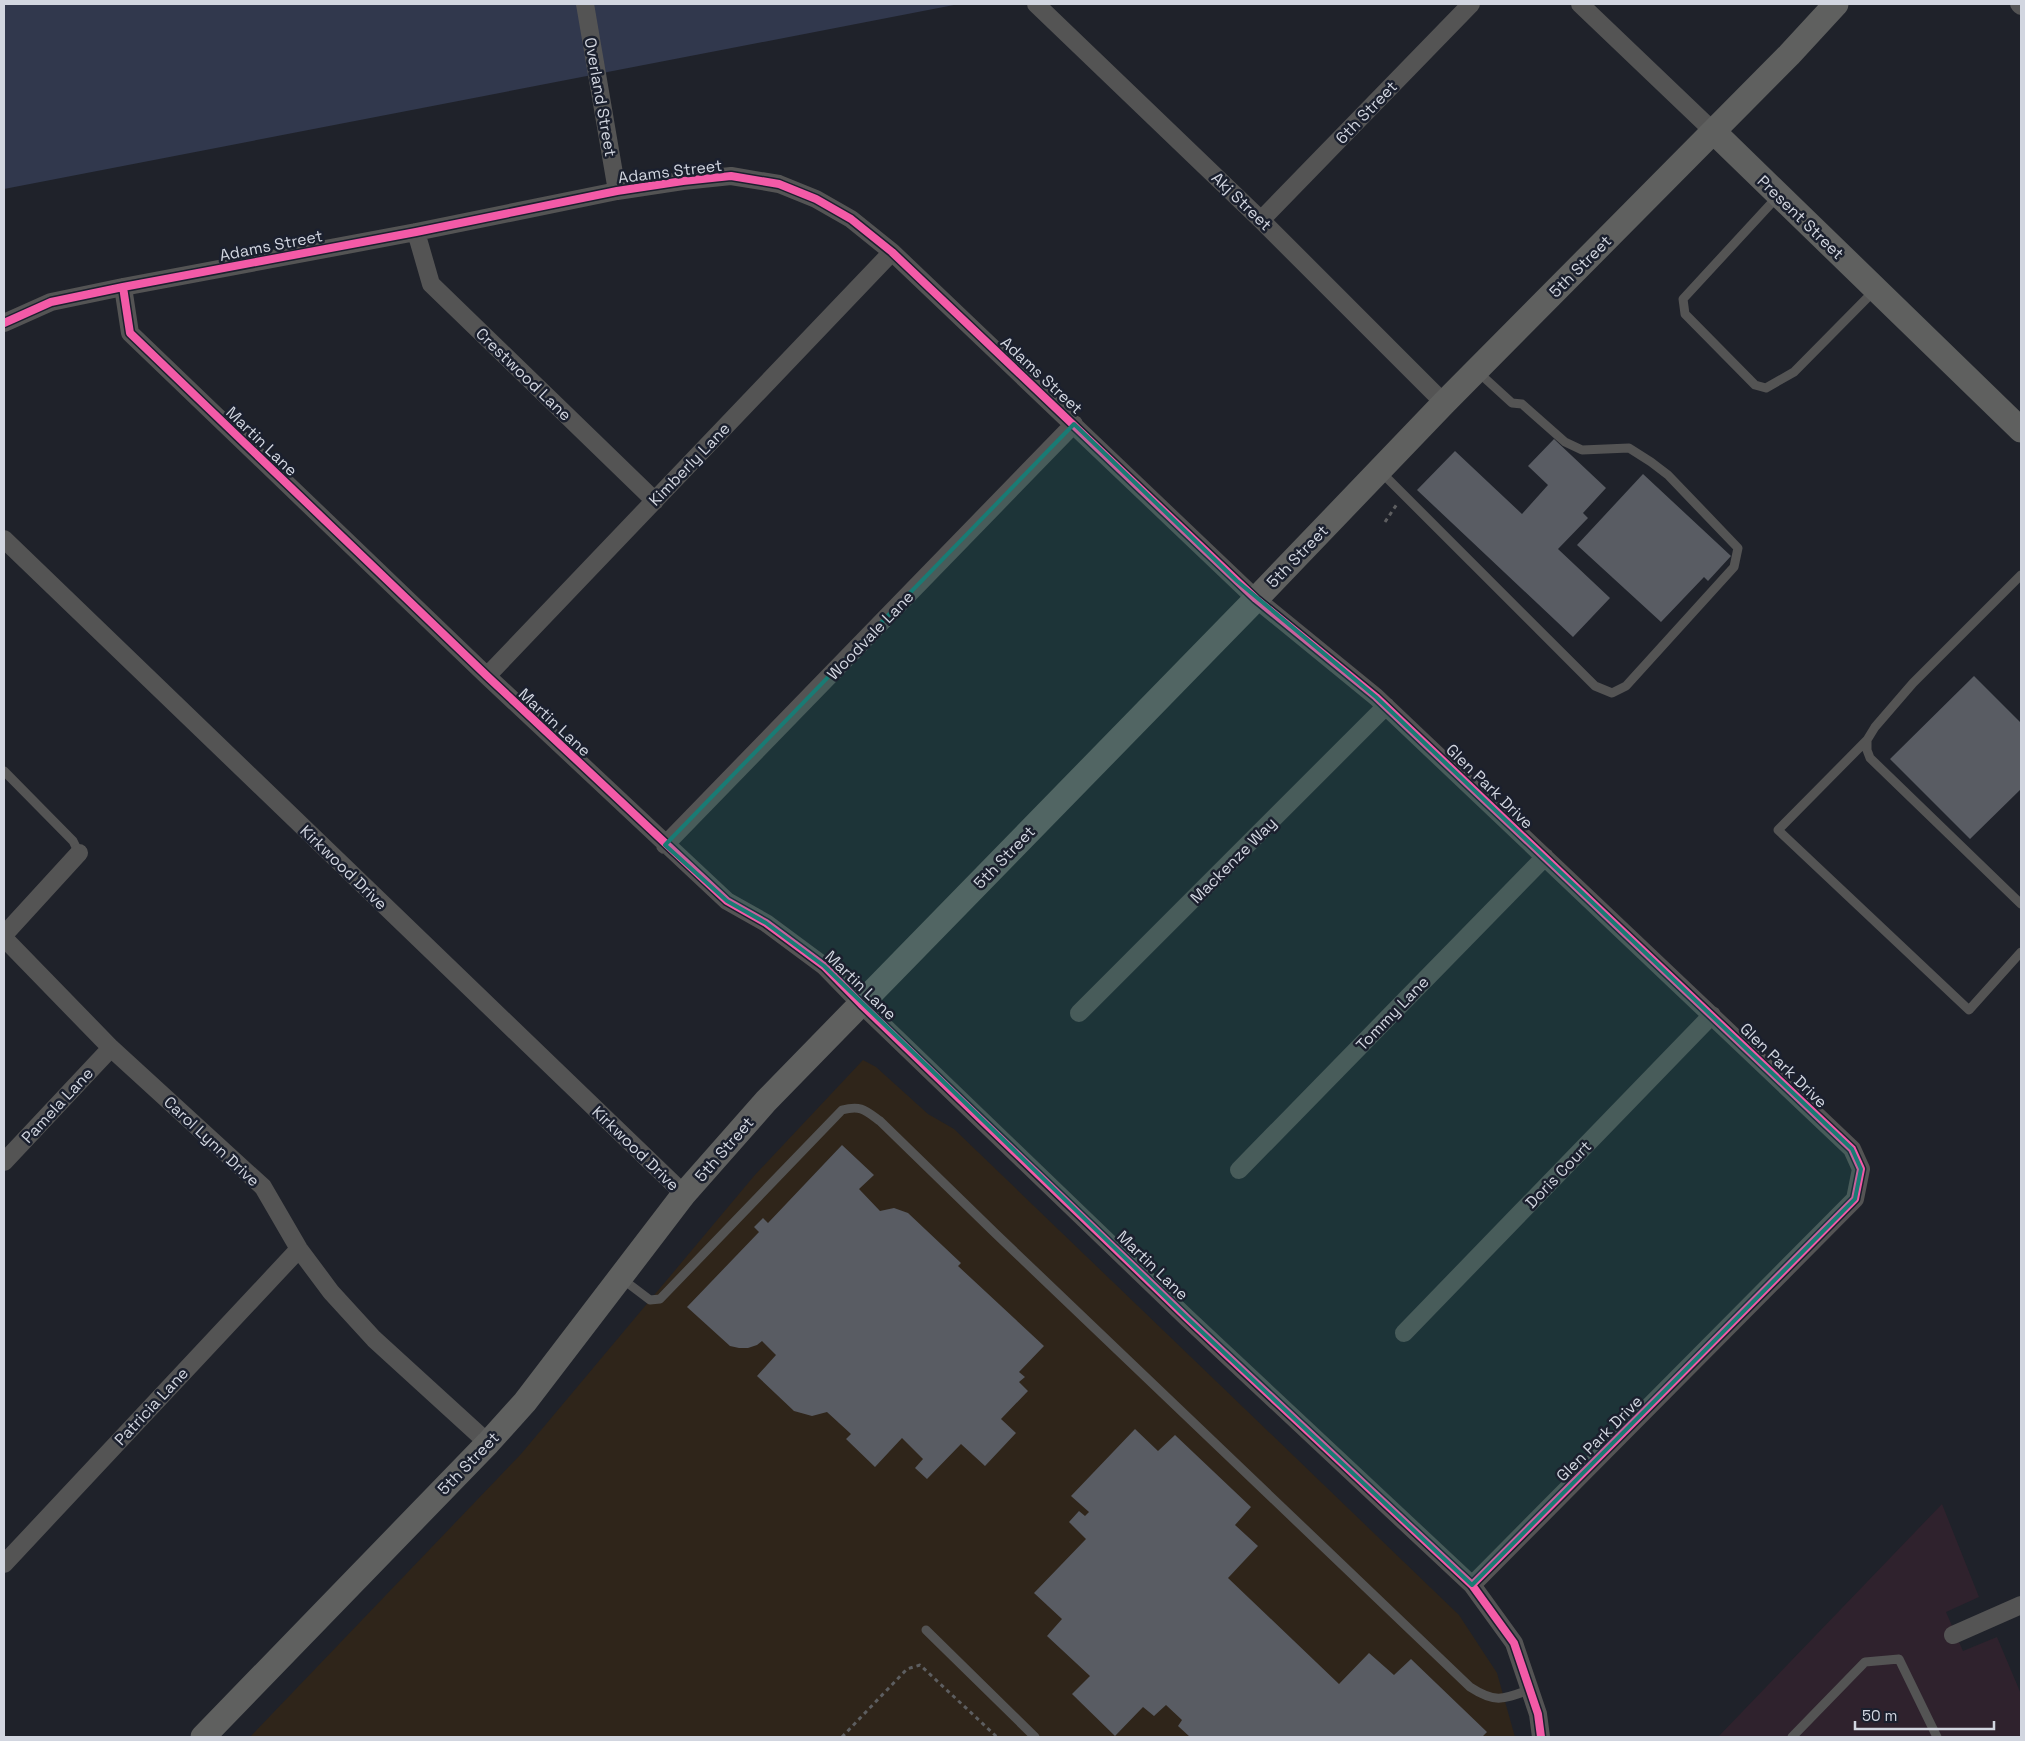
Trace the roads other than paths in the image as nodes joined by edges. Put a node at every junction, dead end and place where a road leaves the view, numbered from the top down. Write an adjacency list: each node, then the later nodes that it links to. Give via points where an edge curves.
1 (585, 4): 7 (street, Overland Street)
2 (1036, 4): 9 (street, Akj Street)
3 (1471, 4): 9 (street, 6th Street)
4 (1580, 4): 6 (street, Present Street)
5 (1836, 4): 6 (main road, 5th Street)
6 (1714, 132): 8 (main road, Present Street); 15 (main road, 5th Street)
7 (617, 191): 10 (street, Adams Street); 11 (street, Adams Street, via 731,176 779,184 816,199 851,219)
8 (1778, 196): 13 (main road, Present Street); 13 (lane, via 1683,300 1686,314 1754,385 1766,388 1794,372)
9 (1262, 220): 16 (street, Akj Street)
10 (416, 232): 12 (street, Adams Street); 20 (street, Crestwood Lane, via 431,284)
11 (892, 252): 17 (street, Adams Street); 20 (street, Kimberly Lane)
12 (123, 287): 14 (street, Adams Street, via 51,302); 24 (street, Martin Lane, via 130,333)
13 (1876, 289): 18 (main road, Present Street)
14 (4, 323)
15 (1476, 370): 16 (main road, 5th Street); 19 (lane, via 1512,402 1522,404 1564,442 1582,450 1629,448 1651,462 1668,475 1738,548 1734,567 1626,686 1612,693 1595,686)
16 (1444, 403): 19 (main road, 5th Street)
17 (1074, 424): 23 (street, Adams Street); 28 (street, Woodvale Lane)
18 (2021, 430)
19 (1380, 470): 23 (main road, 5th Street)
20 (655, 501): 24 (street, Kimberly Lane)
21 (4, 539): 40 (street, Kirkwood Drive)
22 (2021, 575): 26 (lane, via 1913,683)
23 (1256, 599): 25 (street, Glen Park Drive); 34 (main road, 5th Street)
24 (487, 676): 28 (street, Martin Lane)
25 (1386, 706): 30 (street, Glen Park Drive); 35 (street, Mackenze Way)
26 (1867, 740): 31 (lane, via 1870,758); 33 (lane, via 1778,830 1969,1010)
27 (4, 772): 29 (lane, via 73,841)
28 (665, 845): 34 (street, Martin Lane, via 727,901 766,923 824,966)
29 (79, 853): 32 (street)
30 (1545, 857): 36 (street, Glen Park Drive); 39 (street, Tommy Lane)
31 (2021, 904)
32 (4, 936): 37 (street, Carol Lynn Drive)
33 (2021, 952)
34 (860, 1004): 40 (main road, 5th Street); 46 (street, Martin Lane)
35 (1079, 1013)
36 (1712, 1015): 43 (street, Doris Court); 46 (street, Glen Park Drive, via 1852,1148 1861,1169 1855,1199)
37 (111, 1048): 38 (street, Pamela Lane); 41 (street, Carol Lynn Drive, via 263,1187)
38 (4, 1162)
39 (1239, 1170)
40 (684, 1194): 42 (main road, 5th Street)
41 (299, 1249): 44 (street, Carol Lynn Drive, via 331,1292 374,1340); 45 (street, Patricia Lane)
42 (620, 1278): 44 (main road, 5th Street, via 525,1402); 50 (lane, via 650,1300 660,1299 842,1110 855,1106 880,1121 1470,1687 1494,1699 1504,1699)
43 (1404, 1333)
44 (488, 1443): 51 (main road, 5th Street)
45 (4, 1564)
46 (1472, 1586): 50 (street, Martin Lane, via 1514,1643)
47 (2021, 1605): 49 (street)
48 (926, 1630): 52 (lane)
49 (1953, 1635)
50 (1531, 1689): 53 (street, Martin Lane)
51 (203, 1737)
52 (1035, 1737)
53 (1541, 1737)
54 (1792, 1737): 55 (lane, via 1866,1662 1899,1659)
55 (1937, 1737)

